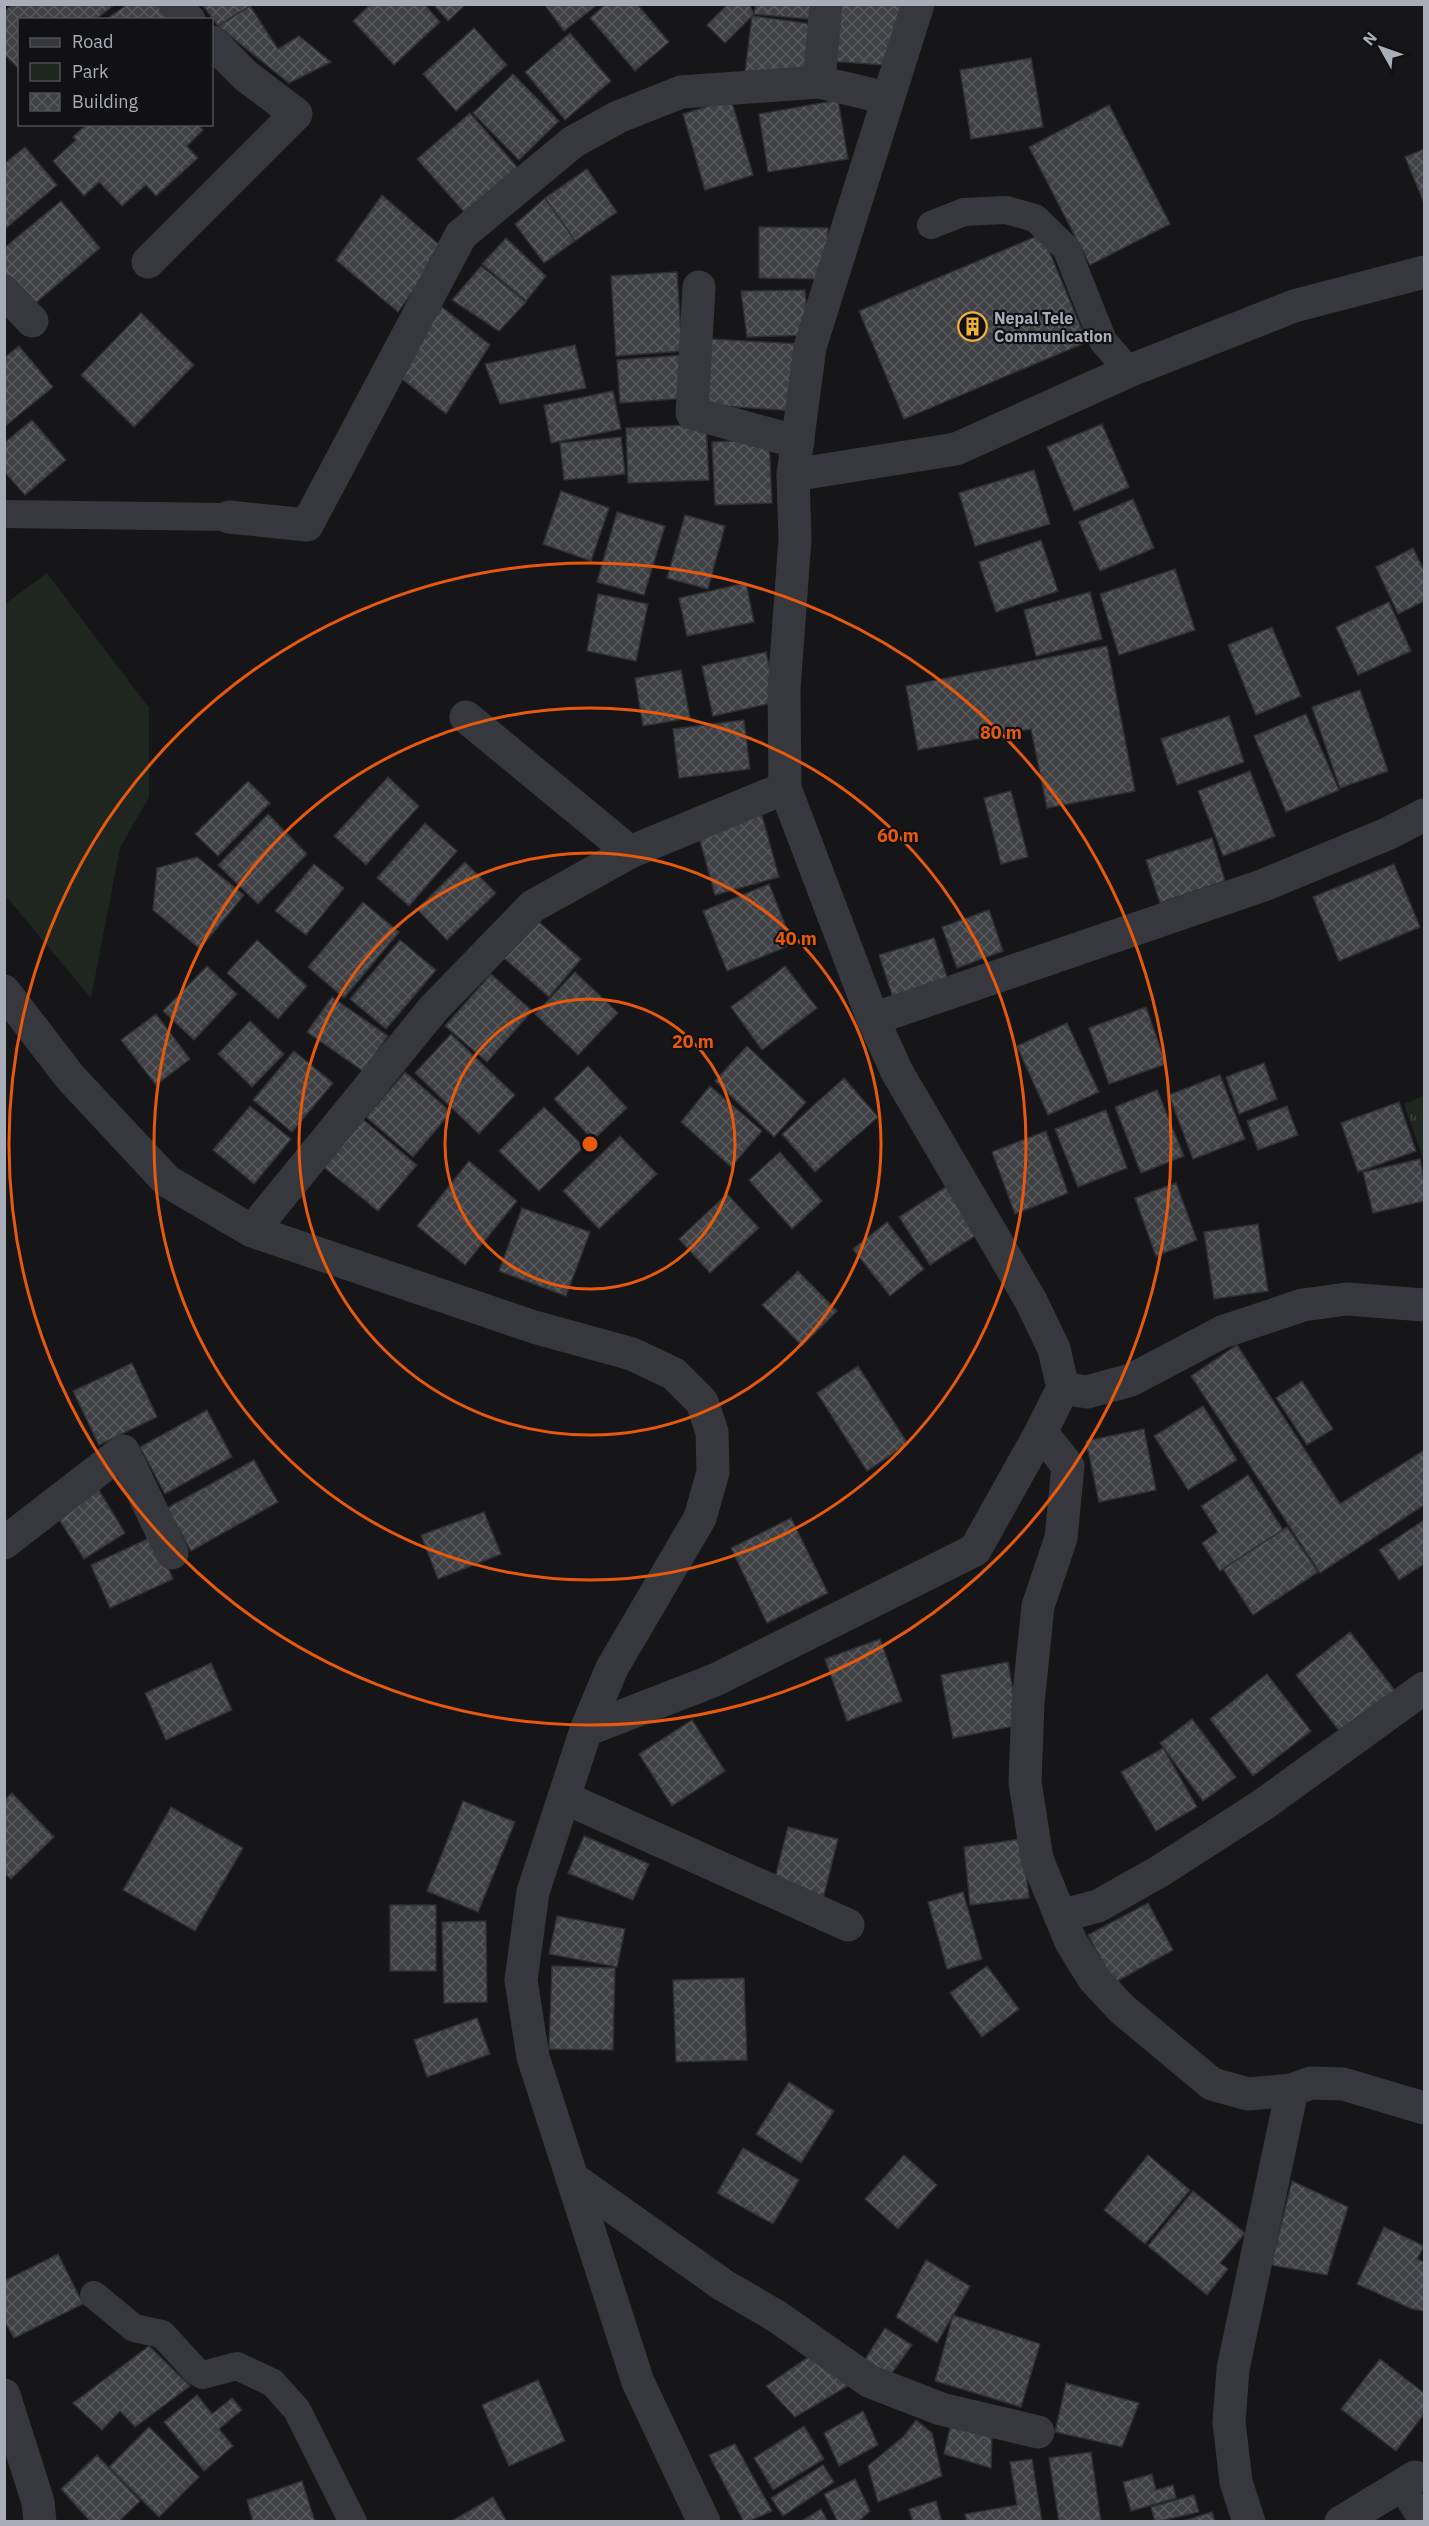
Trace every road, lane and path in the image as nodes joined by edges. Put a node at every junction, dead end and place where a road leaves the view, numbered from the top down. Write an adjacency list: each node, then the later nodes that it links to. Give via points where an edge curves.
1 (175, 4): 4 (street)
2 (826, 4): 6 (street)
3 (918, 4): 7 (street)
4 (187, 18)
5 (213, 43): 9 (street, via 246,76 296,114)
6 (819, 82): 7 (street); 18 (street, via 681,92 618,117 573,142 461,235 307,525)
7 (887, 98): 15 (street, via 810,347)
8 (931, 225): 14 (lane, via 964,212 1006,210 1035,218 1066,248 1102,341)
9 (148, 262)
10 (1425, 272): 14 (street, via 1294,306)
11 (699, 286): 15 (street, via 692,412)
12 (4, 291): 13 (street)
13 (32, 321)
14 (1129, 372): 16 (street, via 956,449)
15 (798, 442): 16 (street)
16 (793, 475): 20 (street, via 795,539 784,689)
17 (4, 514): 18 (lane)
18 (229, 517)
19 (466, 717): 22 (street)
20 (785, 788): 22 (street); 24 (street)
21 (1425, 815): 24 (street, via 1264,885)
22 (630, 852): 25 (street, via 533,906 434,1008)
23 (4, 991): 25 (street, via 70,1077 167,1181)
24 (873, 1019): 27 (street, via 897,1072 1031,1301 1054,1349)
25 (252, 1231): 32 (street, via 534,1327 632,1354 674,1374 702,1402 712,1432 714,1472 700,1518 612,1668)
26 (1425, 1305): 27 (street, via 1347,1299 1303,1305 1222,1332 1131,1380 1087,1392)
27 (1063, 1388): 28 (street)
28 (1041, 1432): 32 (street, via 975,1550 715,1680); 34 (street, via 1068,1466 1061,1538 1038,1606 1025,1782 1037,1859)
29 (4, 1543): 30 (street, via 123,1451)
30 (172, 1553)
31 (1424, 1688): 34 (street, via 1264,1804 1160,1871 1098,1906)
32 (586, 1730): 33 (street)
33 (565, 1798): 35 (street); 38 (street, via 533,1892 521,1980 533,2057)
34 (1060, 1916): 36 (street, via 1094,1979 1122,2008 1212,2084 1248,2094)
35 (848, 1925)
36 (1292, 2090): 37 (street, via 1311,2083 1343,2084); 46 (street, via 1233,2369 1228,2422 1236,2482)
37 (1425, 2108)
38 (572, 2178): 41 (street, via 869,2381 940,2409); 45 (street, via 638,2382)
39 (94, 2295): 44 (lane, via 134,2328 162,2334 196,2371 203,2374 237,2366 273,2383 297,2410)
40 (4, 2395): 43 (street, via 38,2502)
41 (1038, 2432)
42 (1408, 2482): 47 (street); 48 (lane)
43 (40, 2522)
44 (353, 2522)
45 (704, 2522)
46 (1249, 2522)
47 (1341, 2522)
48 (1424, 2522)

